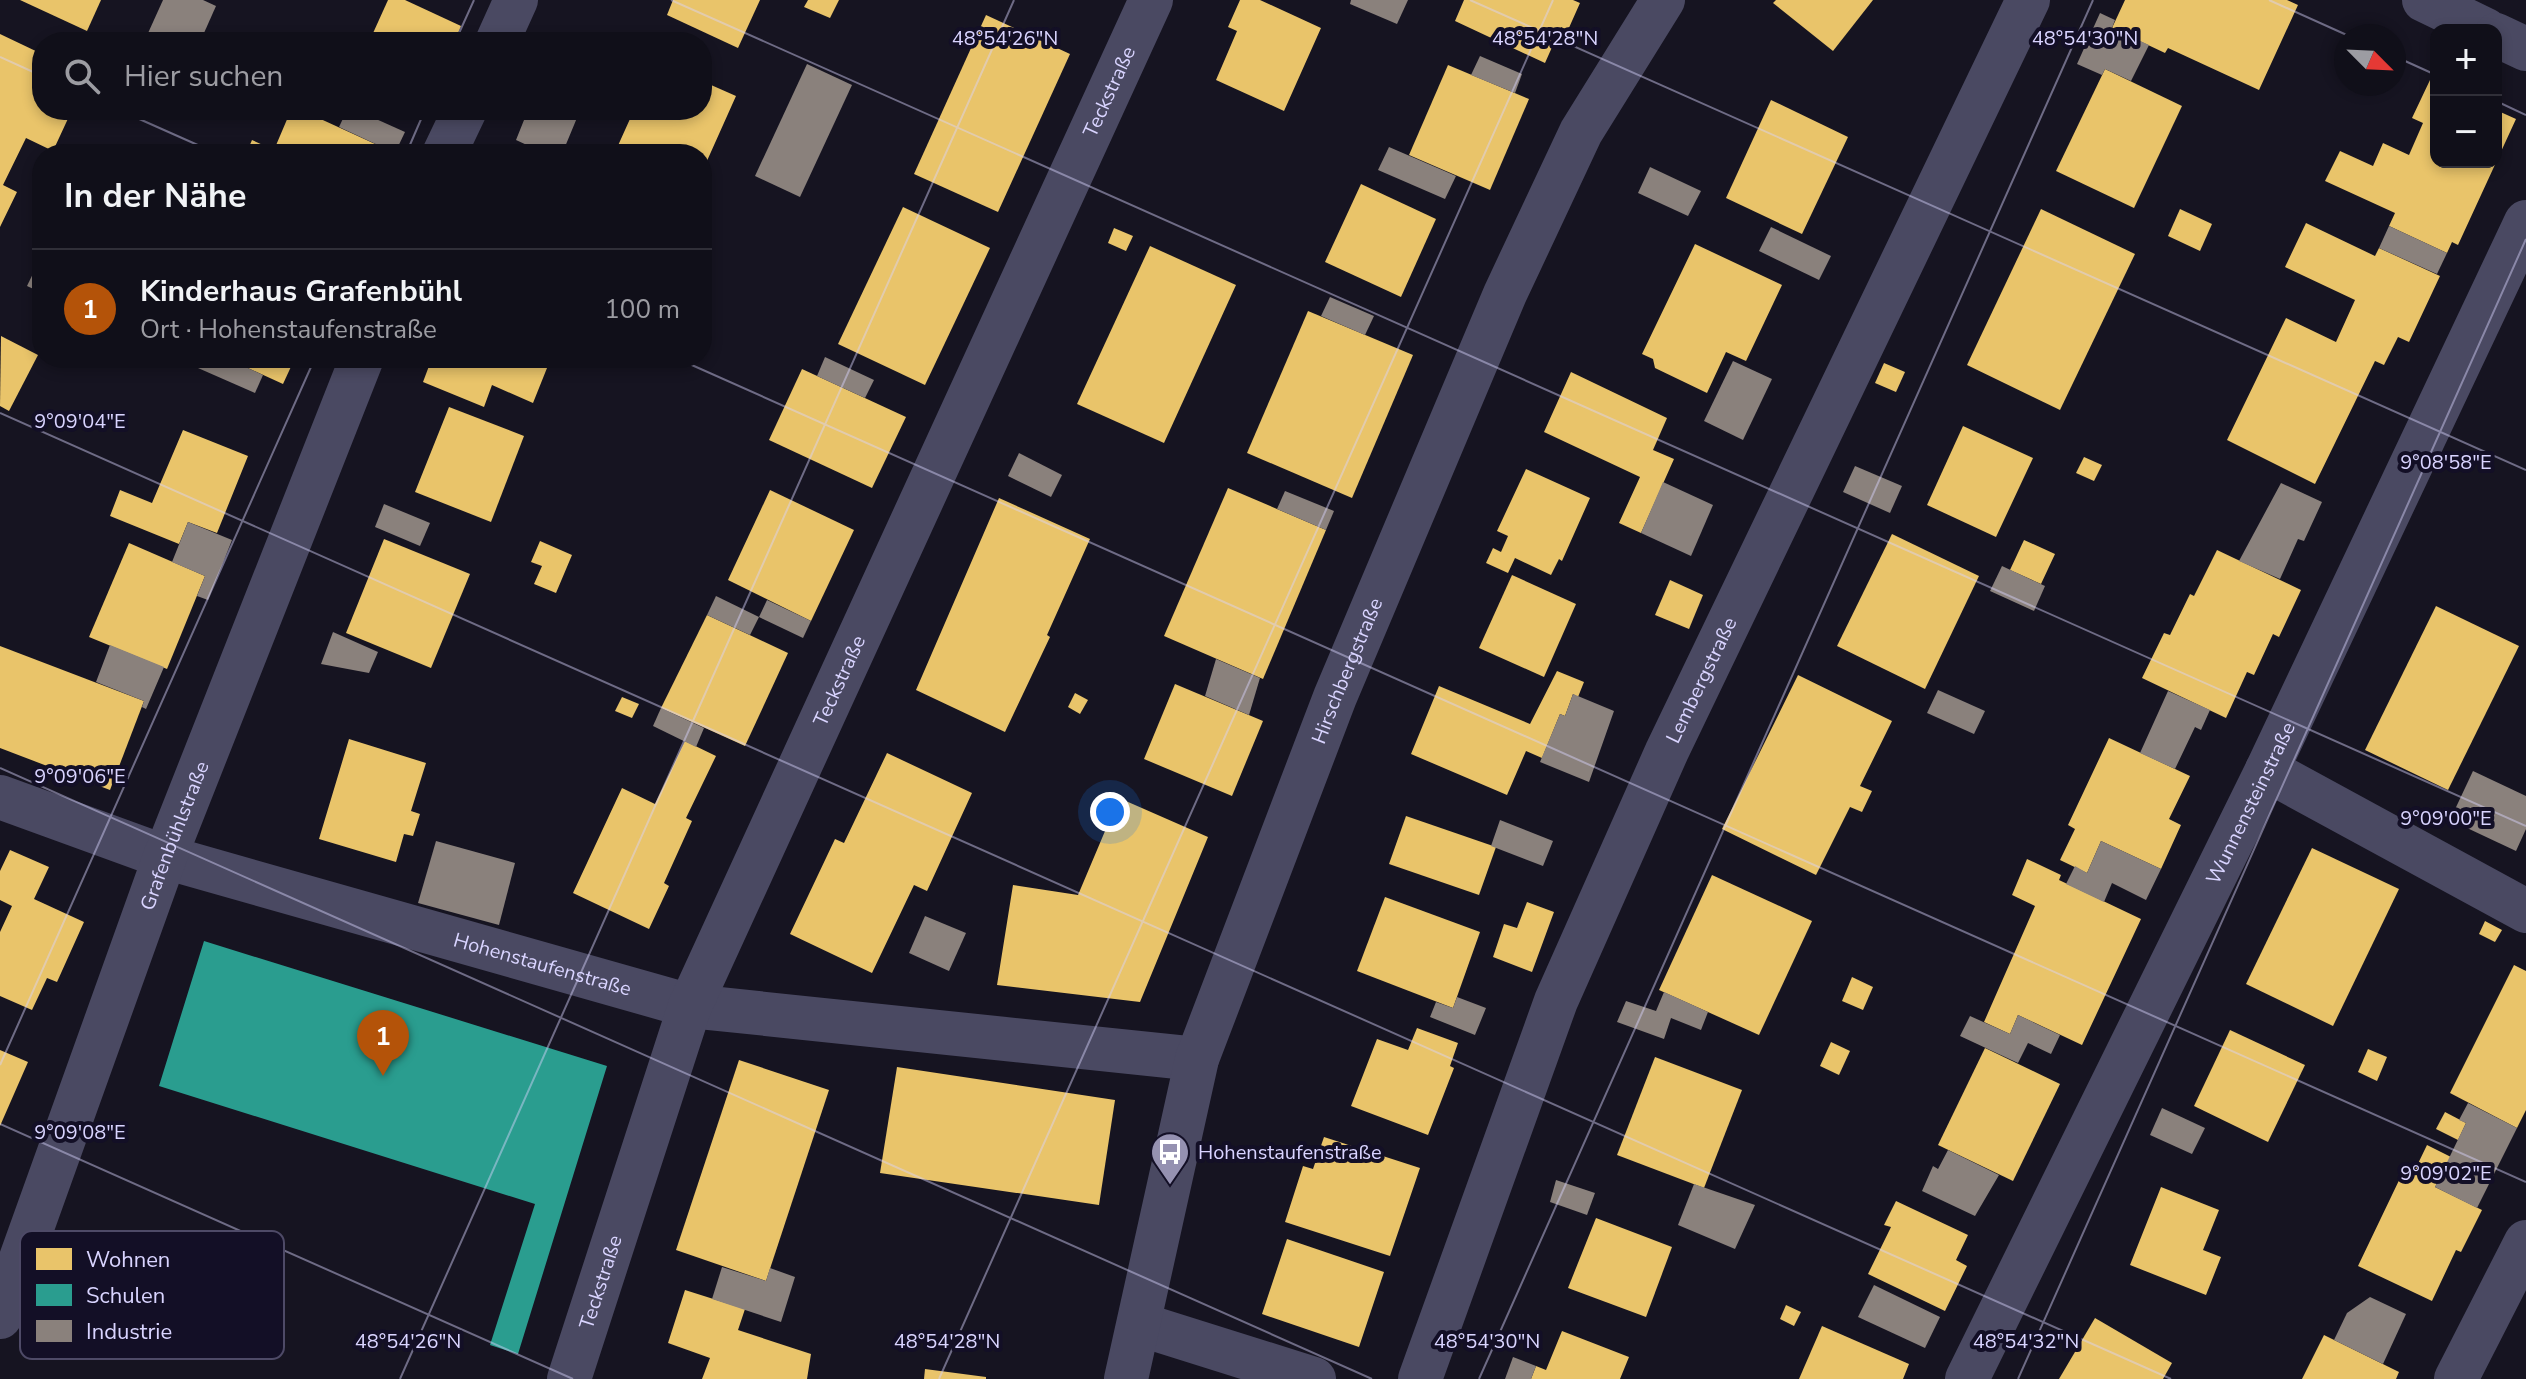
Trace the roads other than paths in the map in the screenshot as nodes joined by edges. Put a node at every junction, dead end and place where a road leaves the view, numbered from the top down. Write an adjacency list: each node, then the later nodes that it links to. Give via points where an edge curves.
1 (516, 0): 7 (street)
2 (1151, 0): 18 (street, Teckstraße)
3 (1663, 0): 19 (street, Hirschbergstraße, via 1581,132 1505,294 1335,697)
4 (2028, 0): 28 (street, Lembergstraße, via 1667,751 1562,987)
5 (2424, 0): 6 (street)
6 (2474, 24)
7 (502, 32)
8 (2502, 38): 9 (street)
9 (2526, 49)
10 (460, 120): 11 (street)
11 (449, 144)
12 (2526, 222): 14 (street, Wunnensteinstraße)
13 (358, 368): 16 (street, Grafenbühlstraße)
14 (2267, 770): 17 (street); 29 (street, Wunnensteinstraße)
15 (0, 797): 16 (street, Hohenstaufenstraße)
16 (165, 857): 18 (street, Hohenstaufenstraße); 20 (street, Grafenbühlstraße)
17 (2526, 911)
18 (690, 1006): 19 (street, Hohenstaufenstraße); 25 (street, Teckstraße)
19 (1197, 1059): 24 (street, Hirschbergstraße)
20 (31, 1231)
21 (2526, 1242): 30 (street)
22 (20, 1261): 23 (street, Grafenbühlstraße)
23 (0, 1317)
24 (1139, 1324): 26 (street, Hirschbergstraße); 27 (street)
25 (569, 1379)
26 (1126, 1379)
27 (1314, 1379)
28 (1420, 1379)
29 (1967, 1379)
30 (2456, 1379)

